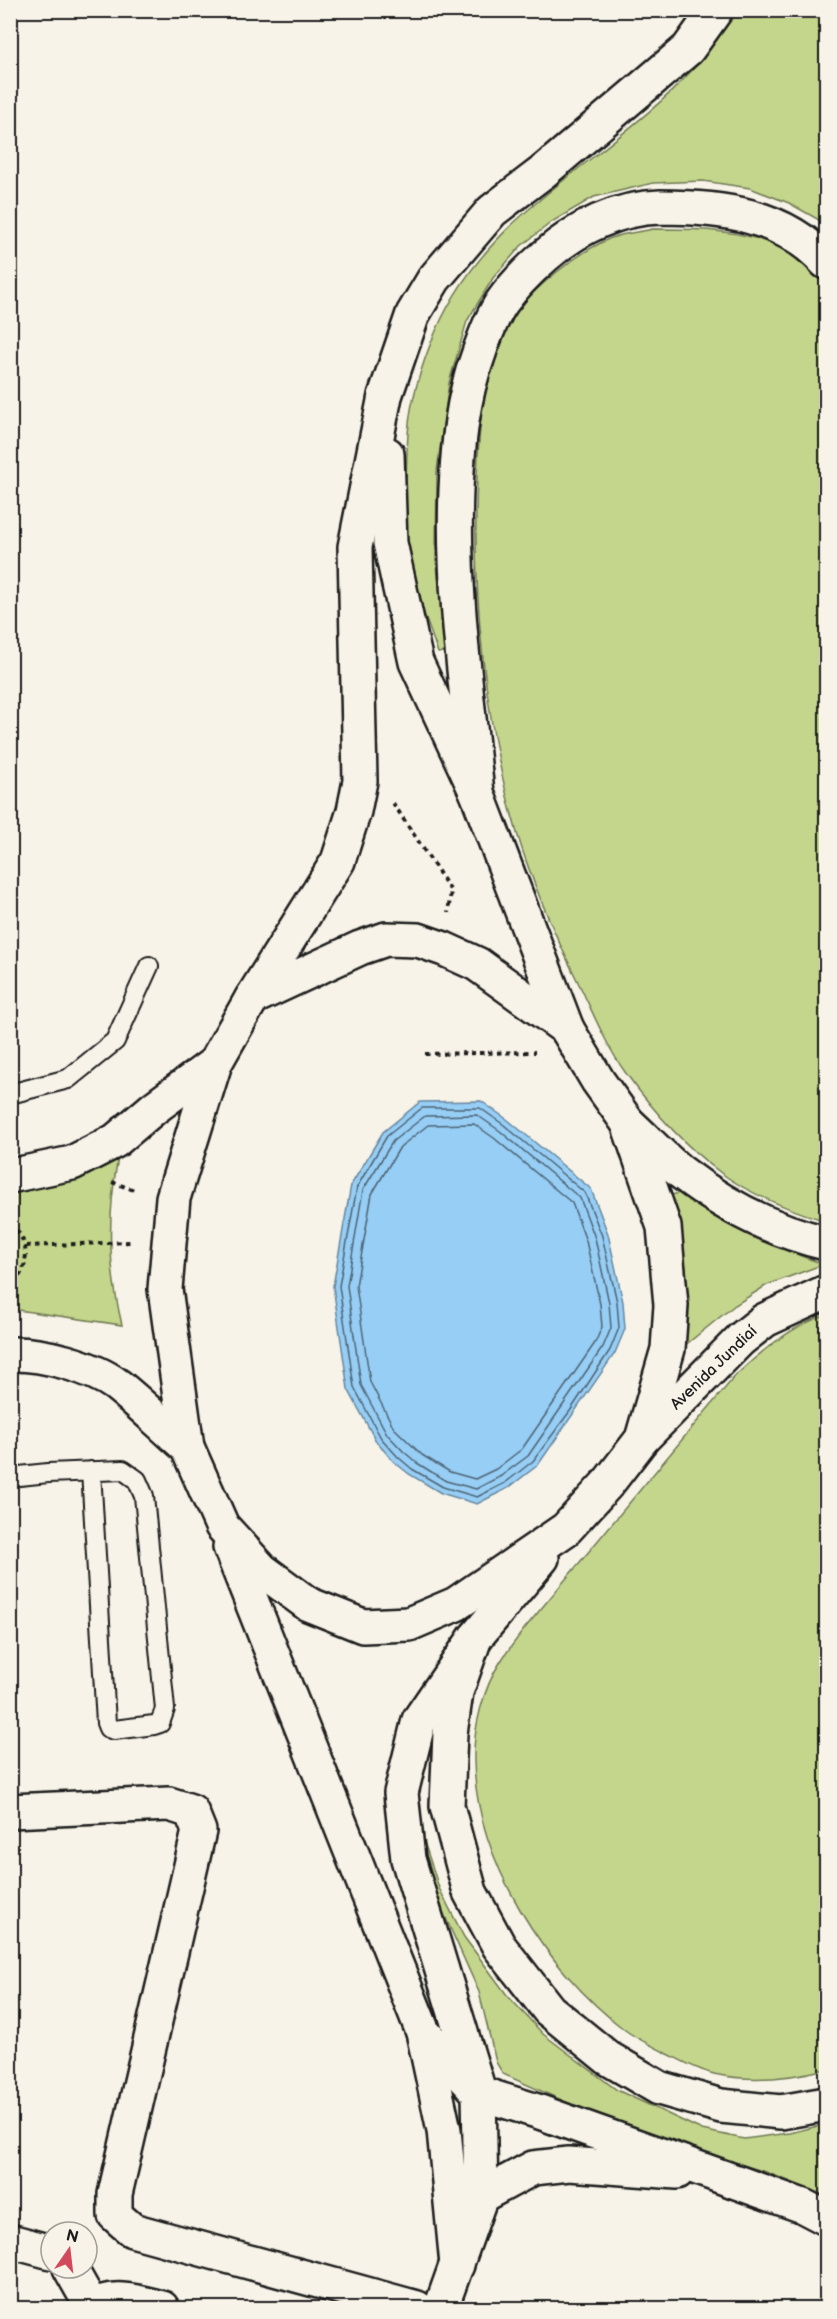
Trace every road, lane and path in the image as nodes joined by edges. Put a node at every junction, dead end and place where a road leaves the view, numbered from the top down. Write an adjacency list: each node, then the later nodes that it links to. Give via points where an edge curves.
1 (716, 10): 3 (main road, via 688,49 492,211 461,247 434,279 413,314)
2 (826, 262): 5 (main road, via 793,235 727,210 643,208 600,219 561,243 526,273 501,303 472,372 456,472 454,537 459,621)
3 (385, 396): 4 (main road, via 355,547); 5 (main road, via 390,543 416,662)
4 (360, 781): 6 (path, via 381,786 451,891); 8 (main road, via 338,861)
5 (477, 793): 9 (main road)
6 (444, 949): 8 (main road, via 418,940 387,939); 9 (main road, via 477,964)
7 (149, 966): 13 (lane, via 115,1041 68,1079)
8 (252, 998): 12 (main road)
9 (567, 1029): 14 (main road)
10 (425, 1054): 11 (path, via 531,1050)
11 (542, 1055)
12 (215, 1063): 15 (main road, via 115,1141 72,1163); 24 (main road, via 173,1198 167,1258 165,1289)
13 (10, 1094)
14 (628, 1123): 18 (main road, via 681,1172 717,1197 759,1220); 23 (main road, via 664,1227 671,1305 668,1349)
15 (10, 1176)
16 (10, 1224): 19 (path)
17 (130, 1242): 19 (path)
18 (826, 1243)
19 (26, 1246): 20 (path, via 23,1272)
20 (10, 1285)
21 (826, 1292): 23 (main road, Avenida Jundiaí, via 765,1320 741,1339)
22 (10, 1354): 24 (main road, via 25,1353 78,1366 115,1384)
23 (642, 1439): 28 (main road)
24 (187, 1447): 27 (main road)
25 (91, 1471): 25 (lane, via 106,1723 114,1730 154,1725 160,1723 165,1709 144,1496 137,1480 123,1470); 26 (lane)
26 (10, 1477)
27 (222, 1526): 28 (main road, via 262,1570 308,1604 363,1626 409,1624 456,1604); 31 (main road)
28 (566, 1529): 29 (main road)
29 (475, 1638): 32 (main road, via 419,1720 401,1793 408,1859); 33 (main road, via 456,1692 447,1806 470,1892 499,1946 549,2010 608,2058 659,2088 721,2106 781,2112)
30 (10, 1811): 43 (main road, via 169,1804 191,1811 199,1831 115,2194 115,2215 132,2230)
31 (423, 2032): 32 (main road); 39 (main road, via 444,2130)
32 (479, 2093): 34 (main road); 35 (main road)
33 (826, 2104)
34 (717, 2175): 35 (main road, via 569,2164 533,2168); 36 (main road, via 804,2206)
35 (482, 2196): 39 (main road)
36 (826, 2218)
37 (10, 2241): 38 (main road)
38 (39, 2249)
39 (457, 2265): 44 (main road)
40 (76, 2280): 41 (main road)
41 (91, 2308): 42 (main road, via 110,2299)
42 (162, 2308)
43 (417, 2308)
44 (441, 2308)

